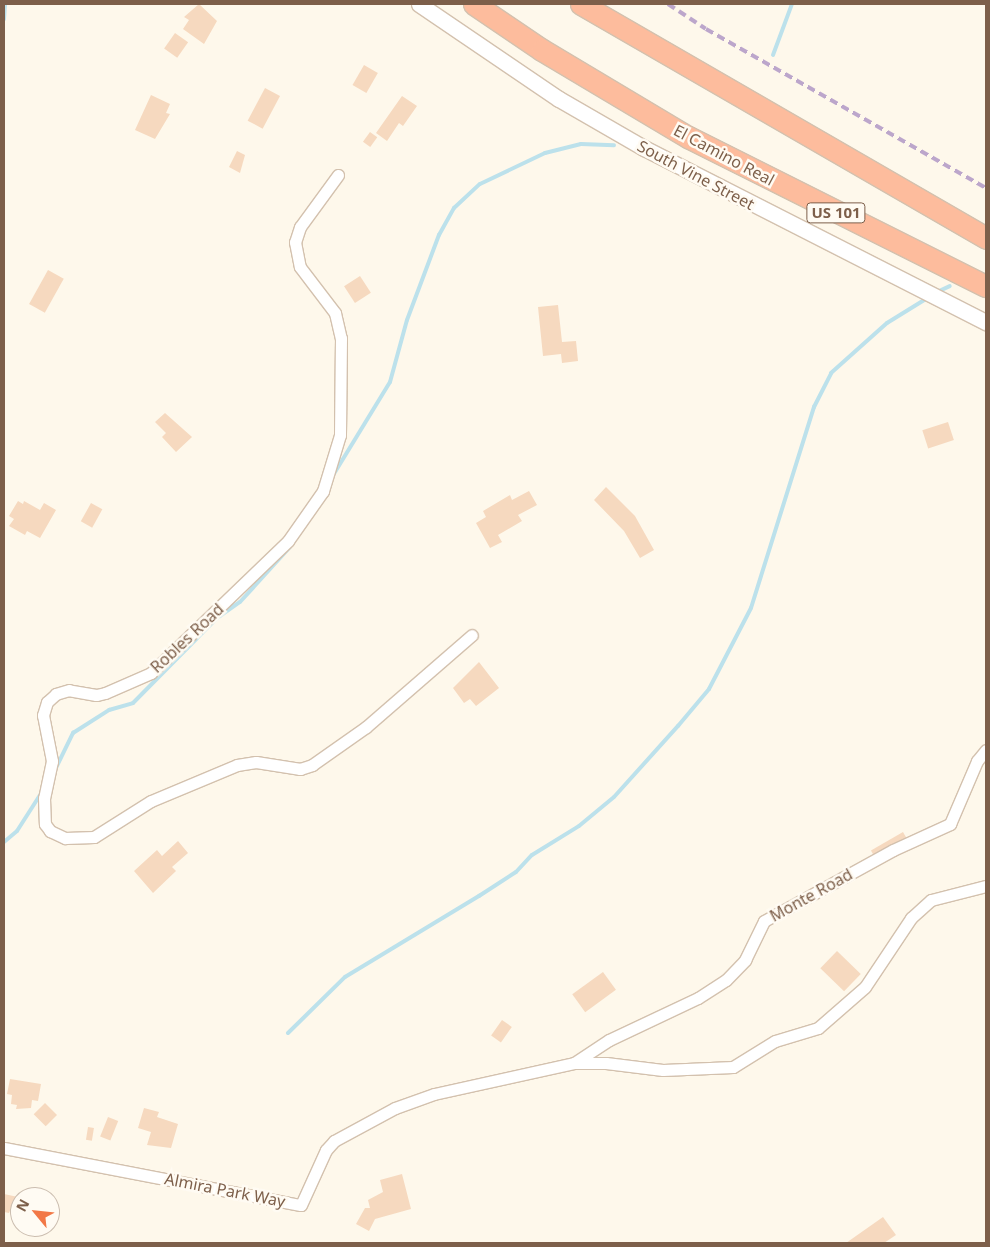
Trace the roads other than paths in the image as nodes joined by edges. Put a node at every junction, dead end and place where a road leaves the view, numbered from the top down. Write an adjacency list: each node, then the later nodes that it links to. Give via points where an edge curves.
1 (419, 4): 7 (street, South Vine Street, via 559,99 650,152)
2 (474, 4): 6 (highway, El Camino Real / US 101, via 542,50 688,138)
3 (581, 4): 5 (highway)
4 (338, 175): 8 (street, Robles Road, via 300,227 295,242 300,267 335,313 340,338 340,434 323,491 288,541 151,673 105,693 96,695 69,690 50,699 43,714 51,747 50,775 44,798 45,824 50,832 75,840 94,837 151,801 236,765 256,762 300,769 312,765 366,727)
5 (986, 238)
6 (986, 286)
7 (986, 322)
8 (472, 635)
9 (986, 750): 11 (street, Monte Road, via 977,761 950,824 892,850 764,921 746,960 726,980 698,998 609,1040)
10 (986, 886): 11 (street, via 931,900 911,918 865,987 836,1014 818,1028 775,1041 733,1067 664,1070)
11 (574, 1063): 12 (street, Almira Park Way, via 434,1094 352,1129 326,1150 301,1205)
12 (4, 1148)

